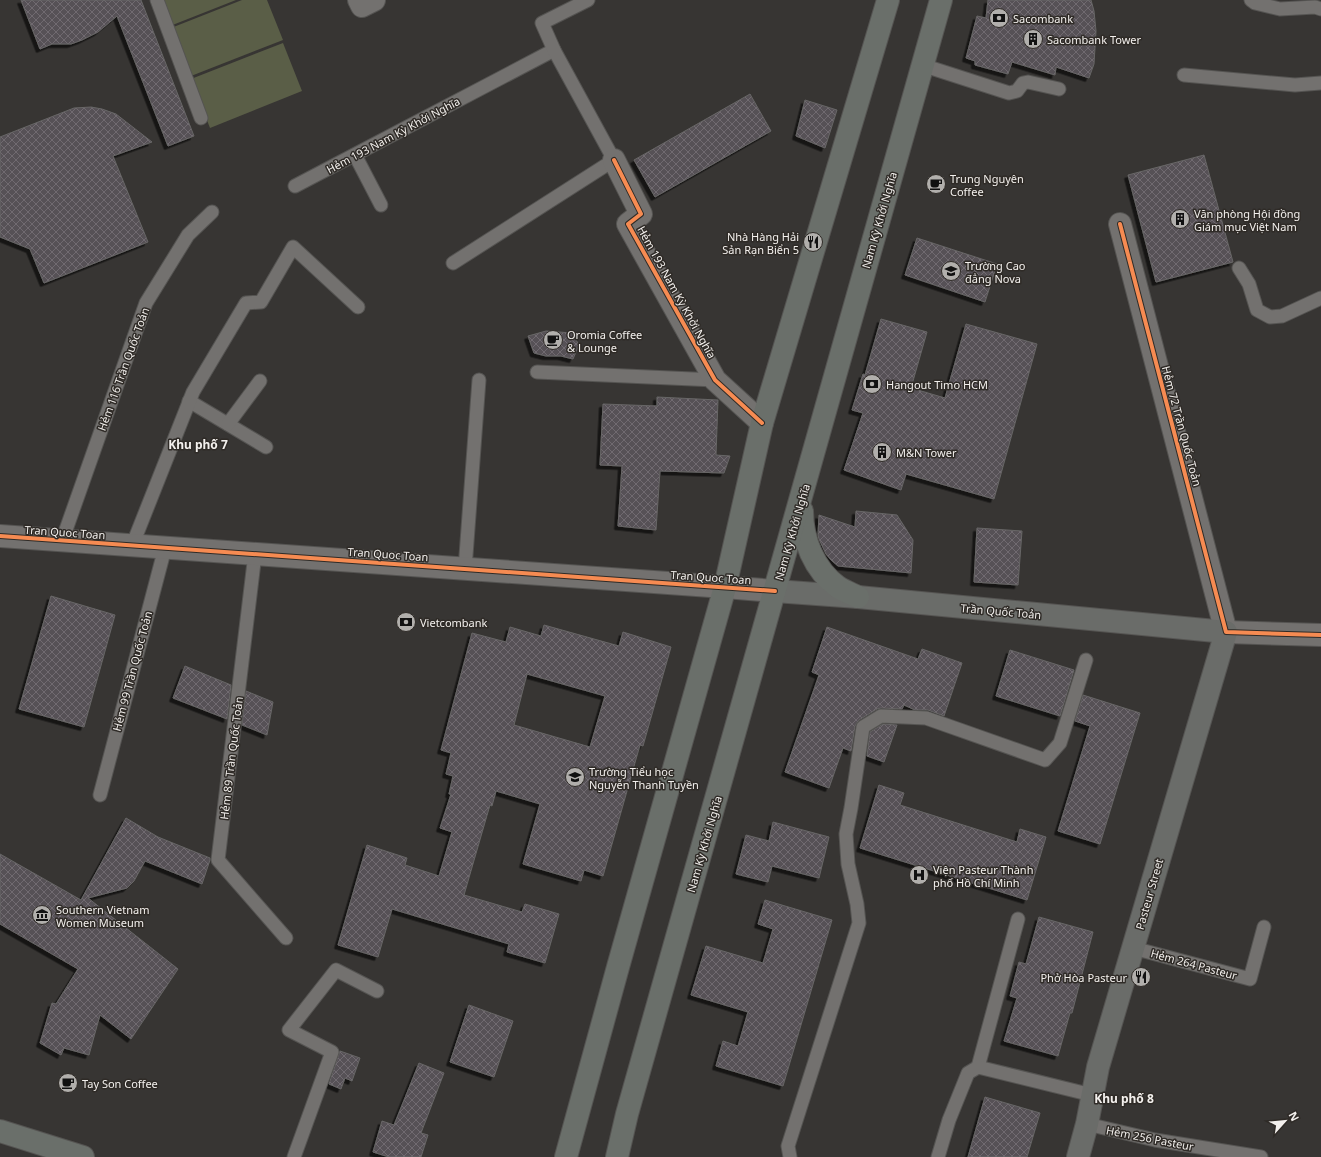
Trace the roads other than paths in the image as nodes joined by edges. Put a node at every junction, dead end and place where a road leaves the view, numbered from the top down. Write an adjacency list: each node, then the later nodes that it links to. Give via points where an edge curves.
1 (157, 0): 14 (lane)
2 (359, 0): 3 (street, via 362,6)
3 (374, 0)
4 (588, 0): 9 (lane, Hẻm 193 Nam Kỳ Khởi Nghĩa, via 542,23)
5 (888, 0): 30 (main road)
6 (941, 0): 10 (main road, Nam Kỳ Khởi Nghĩa)
7 (1251, 0): 8 (lane, via 1280,9)
8 (1321, 9)
9 (554, 50): 15 (lane, Hẻm 193 Nam Kỳ Khởi Nghĩa); 16 (lane, Hẻm 193 Nam Kỳ Khởi Nghĩa)
10 (922, 65): 13 (lane, via 1009,94 1028,82); 33 (main road, Nam Kỳ Khởi Nghĩa)
11 (1184, 75): 12 (lane, via 1295,85)
12 (1321, 83)
13 (1059, 89)
14 (201, 118)
15 (355, 155): 17 (lane, Hẻm 193 Nam Kỳ Khởi Nghĩa); 18 (lane)
16 (614, 160): 21 (lane); 27 (street, Hẻm 193 Nam Kỳ Khởi Nghĩa, via 641,214 628,224)
17 (295, 186)
18 (381, 205)
19 (212, 212): 35 (lane, Hẻm 116 Trần Quốc Toản, via 188,235 146,303)
20 (1120, 224): 43 (street, Hẻm 72 Trần Quốc Toản)
21 (453, 263)
22 (1239, 268): 23 (lane, via 1249,284 1258,310 1270,317 1282,316)
23 (1321, 298)
24 (358, 307): 29 (lane, via 292,247 261,302 246,303)
25 (537, 372): 27 (lane)
26 (479, 380): 39 (lane)
27 (715, 380): 30 (street, Hẻm 193 Nam Kỳ Khởi Nghĩa)
28 (260, 381): 31 (lane)
29 (190, 401): 31 (lane); 36 (lane)
30 (762, 423): 40 (main road)
31 (228, 424): 32 (lane)
32 (266, 447)
33 (802, 497): 41 (main road, Nam Kỳ Khởi Nghĩa); 42 (main road, via 806,543 814,560 838,587)
34 (0, 536): 35 (street, Tran Quoc Toan)
35 (62, 541): 36 (street, Tran Quoc Toan)
36 (132, 546): 37 (street, Tran Quoc Toan)
37 (165, 548): 38 (street, Tran Quoc Toan); 46 (lane, Hẻm 99 Trần Quốc Toản)
38 (256, 554): 39 (street, Tran Quoc Toan); 49 (lane, Hẻm 89 Trần Quốc Toản, via 218,860)
39 (465, 569): 40 (street, Tran Quoc Toan)
40 (725, 587): 41 (street, Tran Quoc Toan); 58 (main road)
41 (775, 591): 42 (main road, Trần Quốc Toản); 59 (main road, Nam Kỳ Khởi Nghĩa)
42 (858, 597): 43 (main road, Trần Quốc Toản)
43 (1226, 632): 44 (street); 50 (main road, Pasteur Street)
44 (1321, 635)
45 (1086, 660): 60 (lane, via 1060,743 1045,760 926,718 881,716 863,727 846,834 848,864 859,923 788,1146)
46 (100, 795)
47 (1018, 919): 52 (lane)
48 (1264, 927): 50 (lane, Hẻm 264 Pasteur, via 1250,979)
49 (286, 938)
50 (1133, 948): 53 (main road, Pasteur Street)
51 (377, 991): 57 (lane, via 336,970 289,1030 332,1052)
52 (978, 1067): 53 (lane); 61 (lane, via 968,1073 948,1120)
53 (1092, 1095): 54 (main road, Pasteur Street)
54 (1087, 1124): 62 (main road, Pasteur Street); 63 (lane, Hẻm 256 Pasteur, via 1155,1140)
55 (0, 1131): 56 (main road)
56 (82, 1157)
57 (294, 1157)
58 (566, 1157)
59 (617, 1157)
60 (790, 1157)
61 (938, 1157)
62 (1078, 1157)
63 (1261, 1157)

